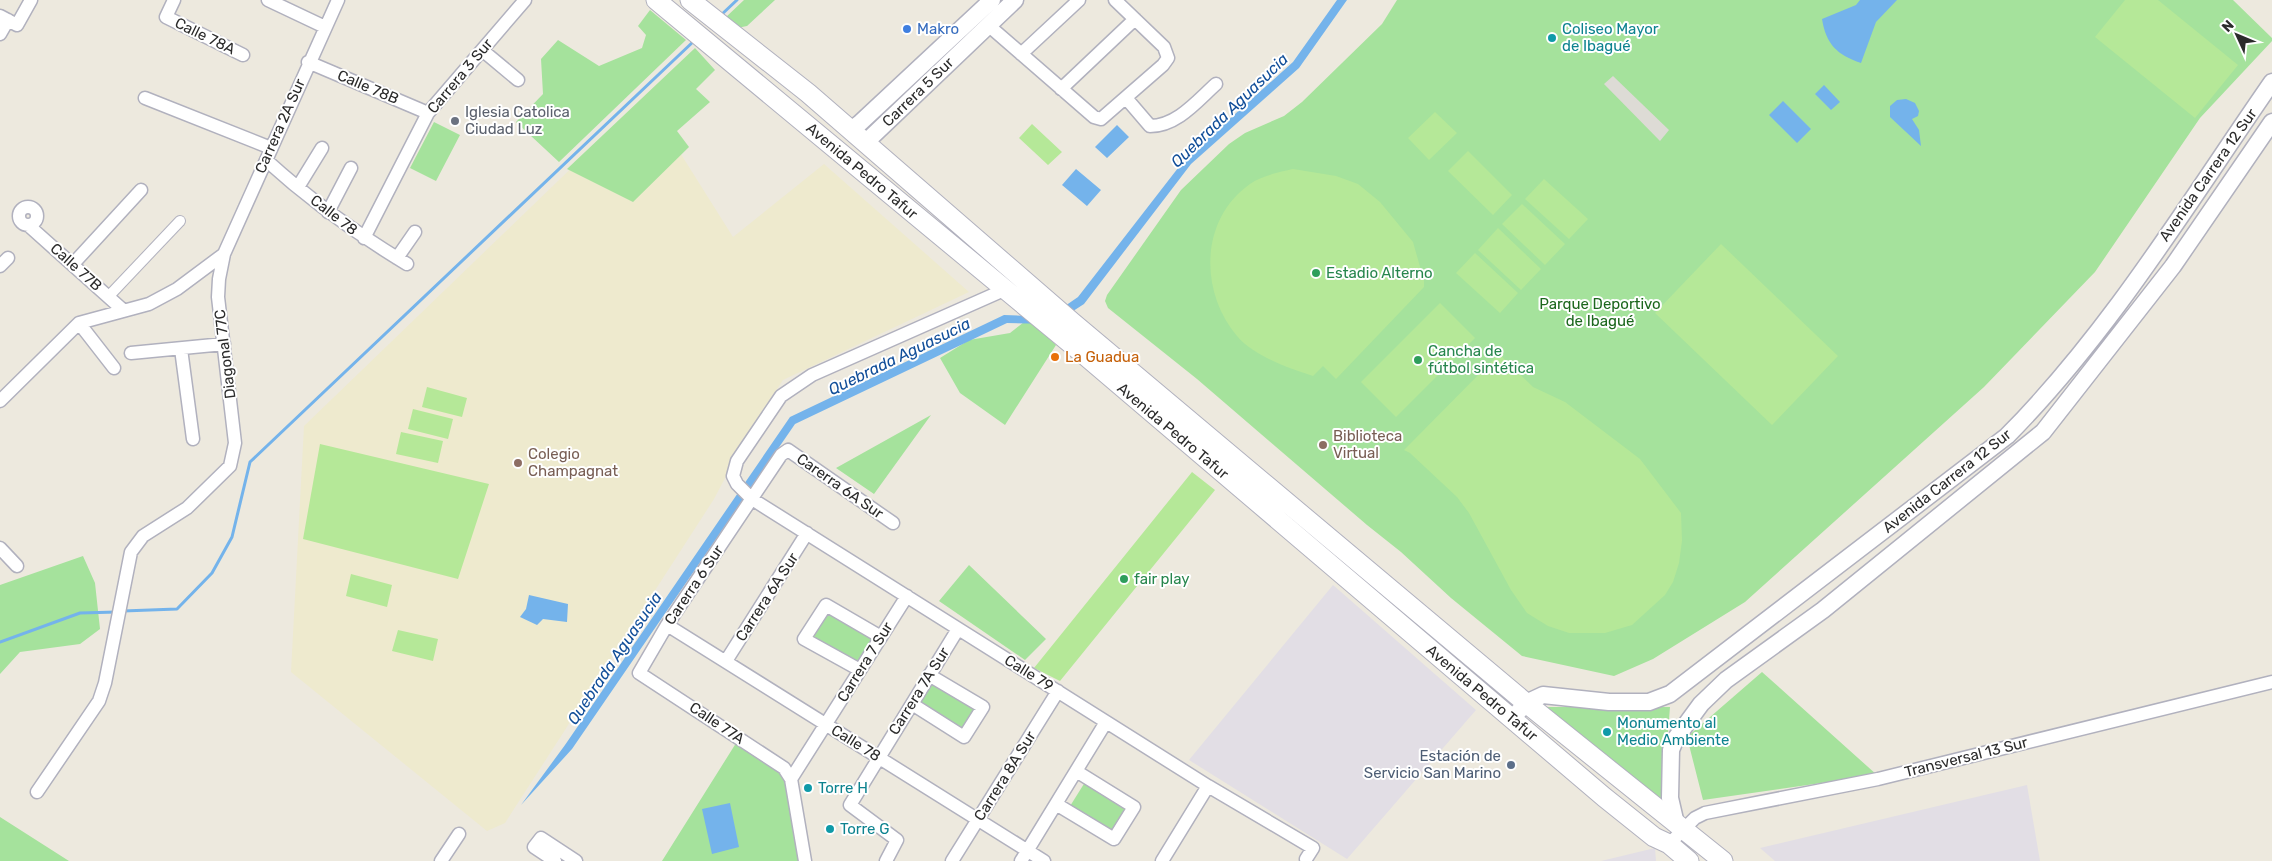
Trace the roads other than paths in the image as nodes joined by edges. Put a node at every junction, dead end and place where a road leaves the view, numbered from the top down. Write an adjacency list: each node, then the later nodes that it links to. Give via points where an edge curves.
1 (31, 0): 13 (street)
2 (174, 0): 19 (street, Calle 78A, via 166,17)
3 (268, 0): 15 (street)
4 (338, 0): 15 (street, Carrera 2A Sur)
5 (525, 0): 17 (street, Carrera 3 Sur)
6 (656, 0): 44 (main road, Avenida Pedro Tafur)
7 (992, 0): 29 (street, Carrera 5 Sur)
8 (1015, 0): 14 (street, Carrera 5 Sur)
9 (1079, 0): 18 (street)
10 (1116, 0): 12 (street)
11 (692, 2): 29 (main road, Avenida Pedro Tafur)
12 (1135, 19): 24 (street); 26 (street, via 1164,47 1168,58)
13 (8, 20): 16 (street)
14 (988, 25): 18 (street); 30 (street, Carrera 5 Sur)
15 (325, 27): 20 (street, Carrera 2A Sur)
16 (0, 34)
17 (482, 50): 21 (street); 27 (street, Carrera 3 Sur)
18 (1021, 54): 24 (street)
19 (243, 55)
20 (308, 62): 27 (street, Calle 78B); 31 (street, Carrera 2A Sur)
21 (518, 80)
22 (2272, 82): 69 (street, Avenida Carrera 12 Sur, via 2092,342 2007,436 1670,694 1649,702 1609,702 1543,695)
23 (1216, 84): 26 (street, via 1184,113 1159,126 1150,126)
24 (1061, 89): 26 (street, via 1094,117 1101,119)
25 (145, 98): 31 (street)
26 (1126, 98)
27 (428, 113): 41 (street, Carrera 3 Sur)
28 (2272, 122): 81 (street, Avenida Carrera 12 Sur, via 2174,266 2043,432 1823,610 1726,680 1701,704 1671,750 1670,798)
29 (851, 130): 30 (main road, Avenida Pedro Tafur)
30 (864, 143): 69 (main road, Avenida Pedro Tafur, via 1072,322)
31 (271, 148): 33 (street, Carrera 2A Sur)
32 (322, 148): 35 (street)
33 (266, 160): 35 (street, Calle 78); 42 (street, Carrera 2A Sur)
34 (351, 168): 38 (street)
35 (298, 187): 38 (street, Calle 78)
36 (141, 190): 43 (street)
37 (21, 204): 43 (street, Calle 77B, via 20,219)
38 (328, 212): 41 (street, Calle 78)
39 (180, 221): 45 (street)
40 (415, 232): 41 (street, Calle 78, via 402,261)
41 (364, 238)
42 (224, 254): 46 (street, via 177,289 149,304); 48 (street, Diagonal 77C, via 218,297)
43 (73, 264): 45 (street, Calle 77B)
44 (1004, 290): 54 (street, Calle 79, via 812,375 782,396 737,461 733,476); 71 (main road, Avenida Pedro Tafur)
45 (108, 297): 46 (street, Calle 77B)
46 (123, 310): 47 (street)
47 (79, 323): 51 (street); 52 (street)
48 (224, 344): 49 (street); 78 (street, Diagonal 77C, via 234,443 230,466 187,508 136,544 99,701)
49 (181, 349): 50 (street); 53 (street)
50 (131, 353)
51 (114, 368)
52 (0, 401)
53 (193, 439)
54 (749, 497): 55 (street, Carerra 6A Sur, via 788,450); 56 (street, Calle 79); 60 (street, Carerra 6 Sur)
55 (892, 523)
56 (807, 533): 59 (street, Calle 79); 63 (street, Carrera 6A Sur)
57 (0, 548): 58 (street)
58 (18, 566)
59 (906, 596): 61 (street, Calle 79); 62 (street, Carrera 7 Sur)
60 (667, 625): 63 (street, Calle 78); 65 (street, Carerra 6 Sur)
61 (958, 628): 66 (street, Carrera 7A Sur); 68 (street, Calle 79)
62 (881, 637): 64 (street, Carrera 7 Sur); 64 (street, via 826,605 804,639)
63 (726, 661): 73 (street, Calle 78)
64 (860, 670): 73 (street, Carrera 7 Sur)
65 (638, 673): 76 (street, Calle 77A, via 784,768)
66 (929, 675): 70 (street, Carrera 7A Sur); 70 (street, via 983,707 964,737)
67 (2272, 682): 81 (street, Transversal 13 Sur, via 1878,779 1705,813)
68 (1058, 691): 72 (street, Calle 79); 80 (street, Carrera 8A Sur)
69 (1526, 702): 71 (street); 81 (main road, Avenida Pedro Tafur)
70 (912, 704): 74 (street, Carrera 7A Sur)
71 (1512, 718): 83 (main road, Avenida Pedro Tafur, via 1654,837)
72 (1106, 722): 75 (street); 77 (street, Calle 79)
73 (827, 725): 74 (street, Calle 78); 76 (street, Carrera 7 Sur)
74 (878, 757): 80 (street, Calle 78); 90 (street, Carrera 7A Sur, via 850,805 897,840)
75 (1076, 771): 79 (street); 79 (street, via 1134,807 1114,839)
76 (791, 778): 89 (street)
77 (1208, 786): 85 (street, Calle 79, via 1313,848); 93 (street)
78 (37, 792)
79 (1056, 804): 84 (street)
80 (978, 819): 84 (street, Calle 78); 91 (street, Carrera 8A Sur)
81 (1680, 827): 83 (street, Transversal 13 Sur); 95 (main road, Avenida Pedro Tafur)
82 (459, 834): 86 (street)
83 (1670, 844): 94 (main road, Avenida Pedro Tafur)
84 (1024, 856): 92 (street, Calle 78)
85 (1306, 859)
86 (440, 861)
87 (555, 861): 88 (street, via 534,847 541,838)
88 (576, 861)
89 (805, 861)
90 (886, 861)
91 (952, 861)
92 (1044, 861)
93 (1162, 861)
94 (1689, 861)
95 (1722, 861)

